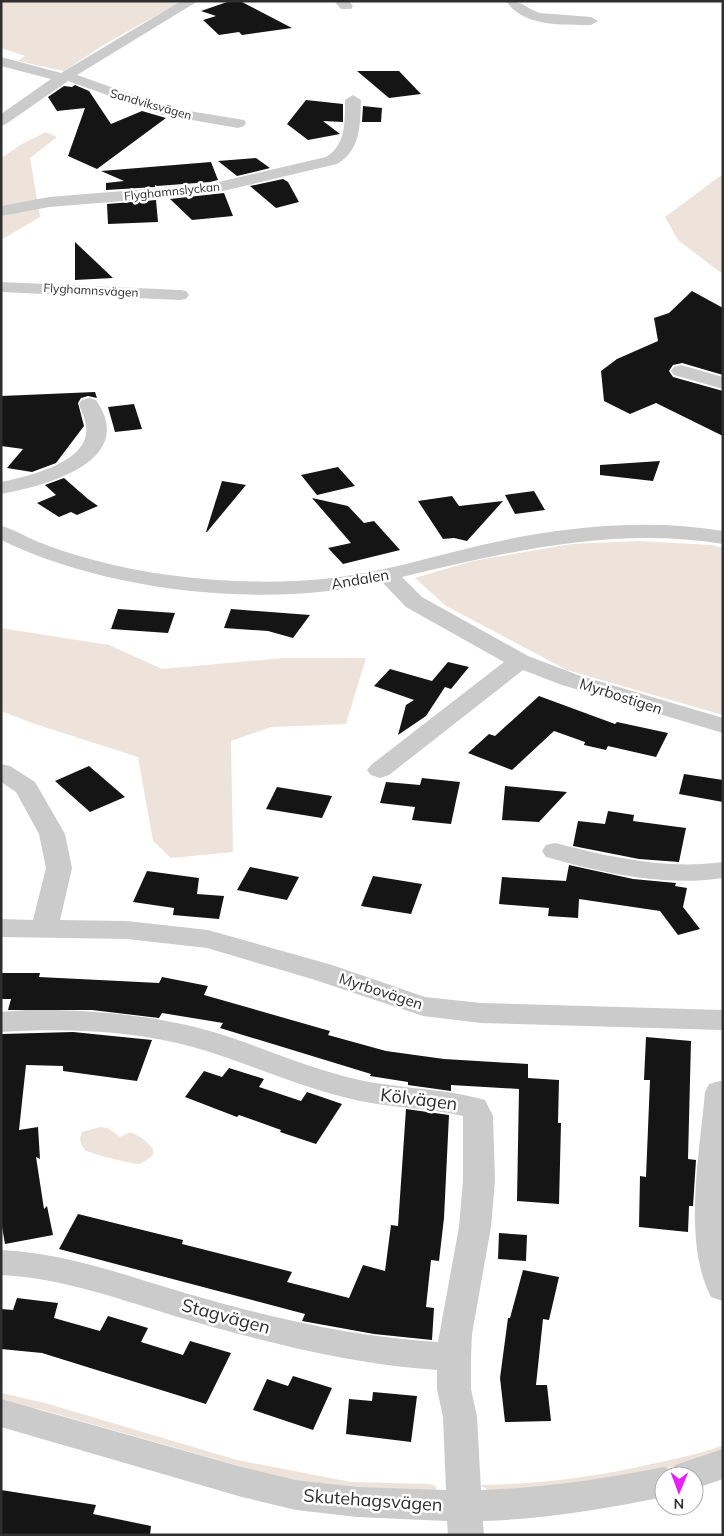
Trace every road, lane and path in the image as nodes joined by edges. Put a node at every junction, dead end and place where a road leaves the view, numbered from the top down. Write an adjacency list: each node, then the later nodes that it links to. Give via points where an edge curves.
1 (191, 1): 5 (street)
2 (513, 1): 3 (street, via 528,14)
3 (591, 21)
4 (1, 61): 5 (street, Sandviksvägen)
5 (65, 77): 7 (street); 8 (street, Sandviksvägen, via 168,112)
6 (353, 100): 9 (street, Flyghamnslyckan, via 352,134 339,158 325,163 210,189 49,202)
7 (1, 121)
8 (238, 123)
9 (1, 211)
10 (1, 287): 11 (street, Flyghamnsvägen)
11 (180, 295)
12 (681, 371): 13 (street)
13 (723, 383)
14 (89, 404): 15 (street, via 97,430 96,438 85,453 55,474)
15 (1, 488)
16 (1, 532): 18 (street, Andalen, via 21,543 59,556 118,573 154,579 274,588 319,586)
17 (723, 538): 18 (street, Andalen, via 676,533 575,536 526,543)
18 (387, 575): 19 (street, Myrbostigen, via 414,602)
19 (520, 661): 20 (street, Myrbostigen); 21 (street)
20 (723, 726)
21 (380, 770)
22 (1, 771): 26 (street, via 26,787 52,834 59,868)
23 (555, 850): 24 (street, via 591,862 688,874)
24 (723, 870)
25 (1, 928): 26 (street, Myrbovägen)
26 (45, 928): 27 (street, Myrbovägen, via 127,930 208,939 423,1006 481,1013)
27 (723, 1020)
28 (1, 1022): 32 (street, Kölvägen, via 87,1022 171,1031 368,1093 458,1103 474,1108 480,1137 479,1180)
29 (720, 1092): 31 (street, via 712,1221 715,1259)
30 (1, 1262): 32 (street, Stagvägen, via 69,1271 242,1323 319,1341 365,1350)
31 (723, 1288)
32 (454, 1357): 37 (street, Kölvägen)
33 (1, 1413): 37 (street, Skutehagsvägen, via 296,1495)
34 (723, 1464): 35 (street)
35 (704, 1470)
36 (654, 1484): 37 (street, Skutehagsvägen, via 531,1504)
37 (465, 1520)

